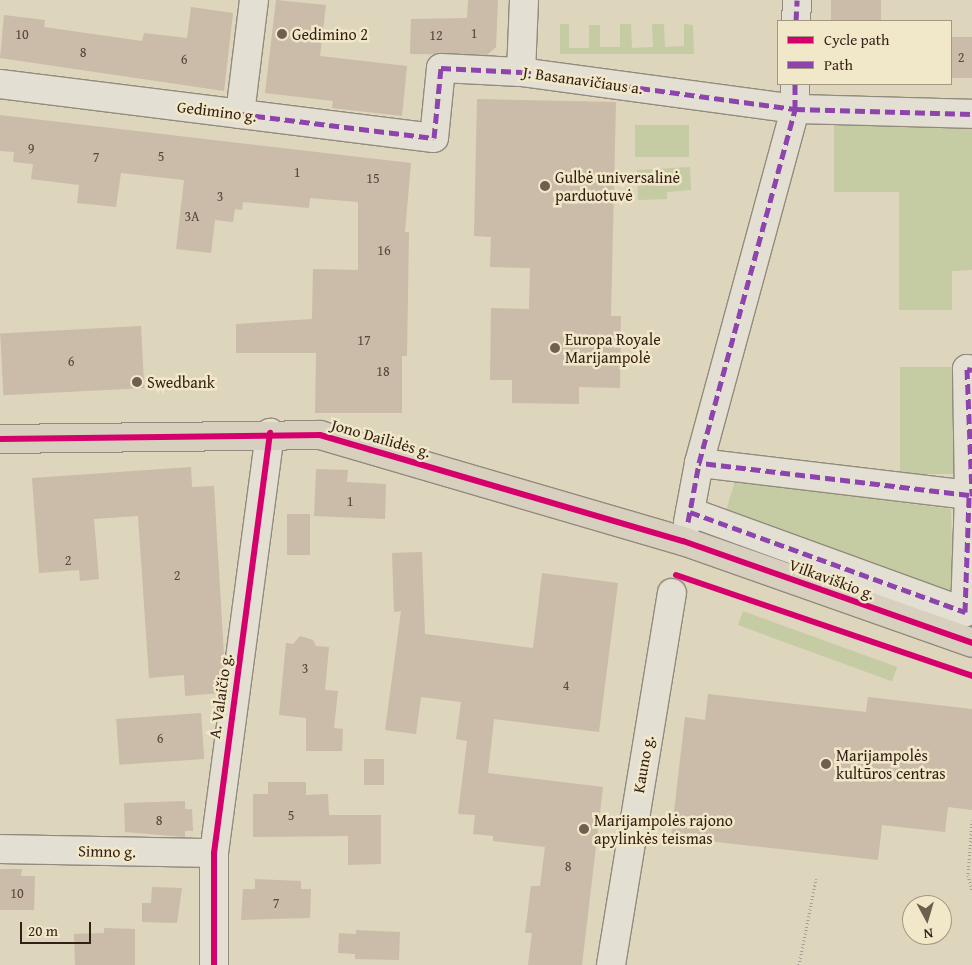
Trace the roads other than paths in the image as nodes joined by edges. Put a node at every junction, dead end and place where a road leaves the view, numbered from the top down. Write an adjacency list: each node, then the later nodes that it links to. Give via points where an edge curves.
1 (254, 0): 8 (street)
2 (524, 0): 5 (street)
3 (797, 0): 4 (street)
4 (796, 20)
5 (521, 72): 7 (street, J. Basanavičiaus a.); 10 (street, J. Basanavičiaus a., via 441,68)
6 (0, 84): 8 (street, Gedimino g.)
7 (795, 96): 9 (street, J. Basanavičiaus a.); 14 (street)
8 (240, 114): 10 (street, Gedimino g.)
9 (972, 114)
10 (434, 138)
11 (972, 370): 15 (street, via 967,369)
12 (270, 433): 13 (highway, Jono Dailidės g.); 16 (highway, Jono Dailidės g., via 320,435); 20 (street, A. Valaičio g.)
13 (0, 439)
14 (700, 463): 15 (street); 16 (street)
15 (968, 495): 16 (street, via 965,612)
16 (687, 525): 18 (highway, Vilkaviškio g.)
17 (672, 593): 22 (street, Kauno g.)
18 (972, 643)
19 (0, 849): 20 (street, Simno g.)
20 (214, 853): 21 (street, A. Valaičio g.)
21 (214, 965)
22 (610, 965)

